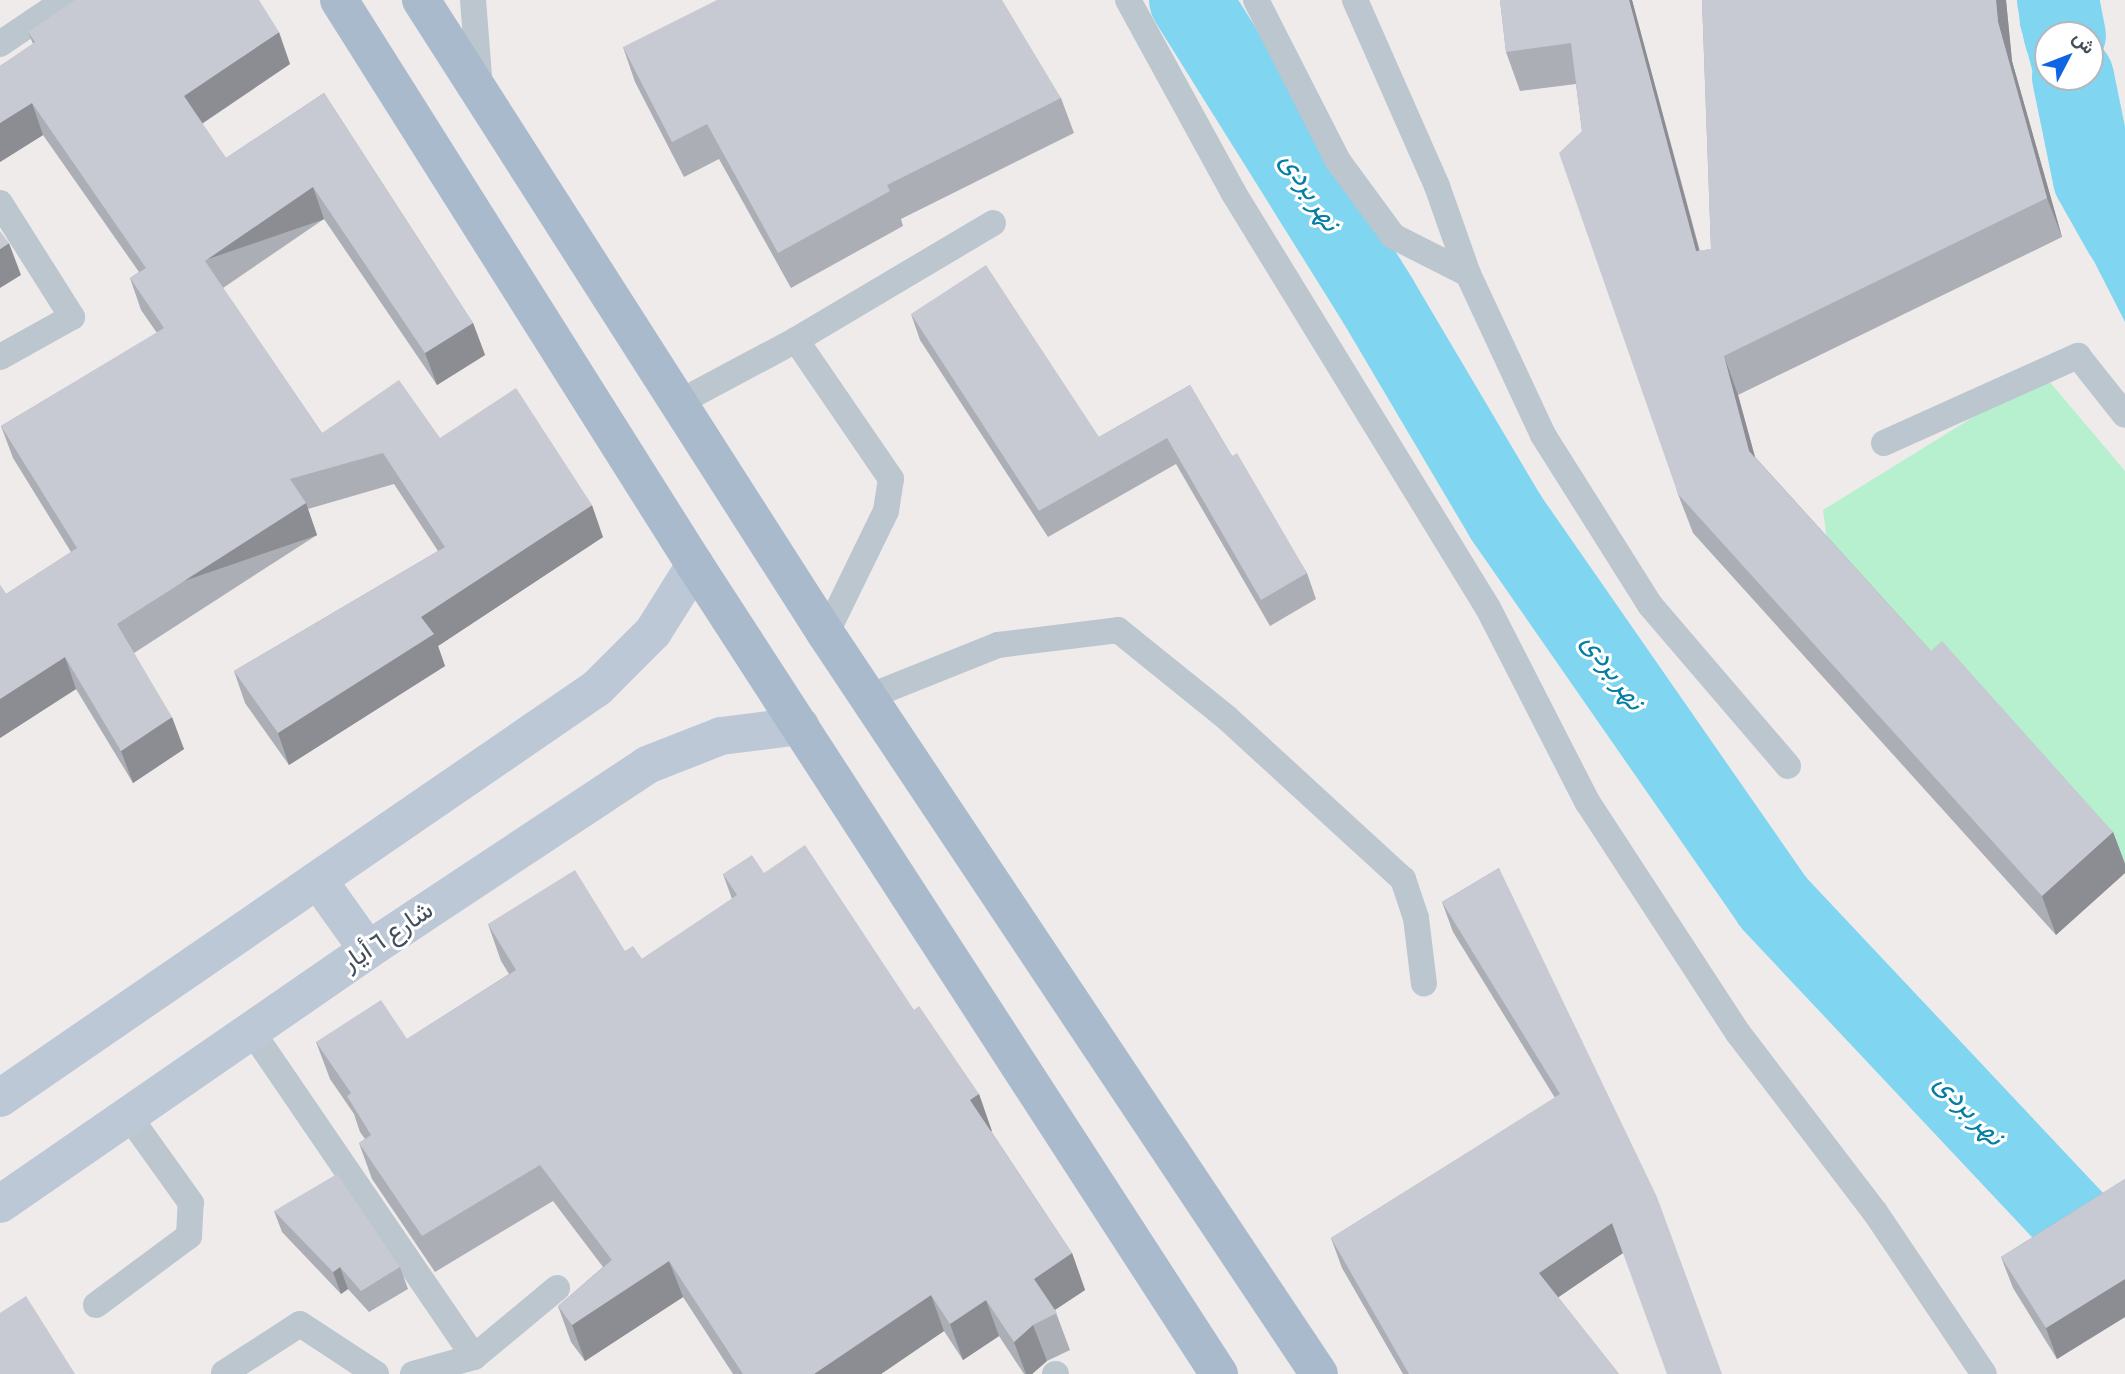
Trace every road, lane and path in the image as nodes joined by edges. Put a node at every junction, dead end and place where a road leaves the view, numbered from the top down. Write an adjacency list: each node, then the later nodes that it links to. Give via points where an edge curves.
1 (65, 0): 8 (lane)
2 (339, 0): 18 (main road)
3 (421, 0): 9 (main road)
4 (473, 0): 9 (lane)
5 (1128, 0): 38 (lane, via 1233,192 1489,608 1588,803 1738,1033 1875,1212)
6 (1256, 0): 12 (lane, via 1338,161 1393,236)
7 (1355, 0): 12 (lane, via 1437,186)
8 (0, 44)
9 (481, 94): 15 (main road)
10 (0, 203): 14 (lane, via 72,317)
11 (993, 223): 13 (lane)
12 (1468, 274): 22 (lane, via 1543,435 1650,606)
13 (796, 341): 15 (lane); 19 (lane, via 891,480 886,511)
14 (0, 357)
15 (678, 403): 19 (main road)
16 (2125, 415): 17 (lane, via 2078,356)
17 (1884, 443)
18 (695, 565): 21 (main road); 23 (main road, via 653,632 597,688)
19 (826, 634): 20 (main road)
20 (868, 697): 25 (lane, via 998,645 1118,630 1227,718 1403,879 1416,918); 37 (main road)
21 (800, 726): 24 (main road, شارع ٦ أيار, via 721,736 647,765); 36 (main road)
22 (1788, 766)
23 (318, 880): 24 (main road); 27 (main road)
24 (368, 950): 26 (main road, شارع ٦ أيار)
25 (1424, 984)
26 (251, 1030): 28 (main road, شارع ٦ أيار); 32 (lane)
27 (0, 1098)
28 (128, 1115): 29 (main road, شارع ٦ أيار); 31 (lane, via 191,1203 189,1236)
29 (0, 1204)
30 (557, 1289): 32 (lane)
31 (96, 1306)
32 (474, 1357): 35 (lane)
33 (225, 1373): 34 (lane, via 300,1324)
34 (376, 1374)
35 (413, 1374)
36 (1219, 1374)
37 (1320, 1374)
38 (1984, 1374)

